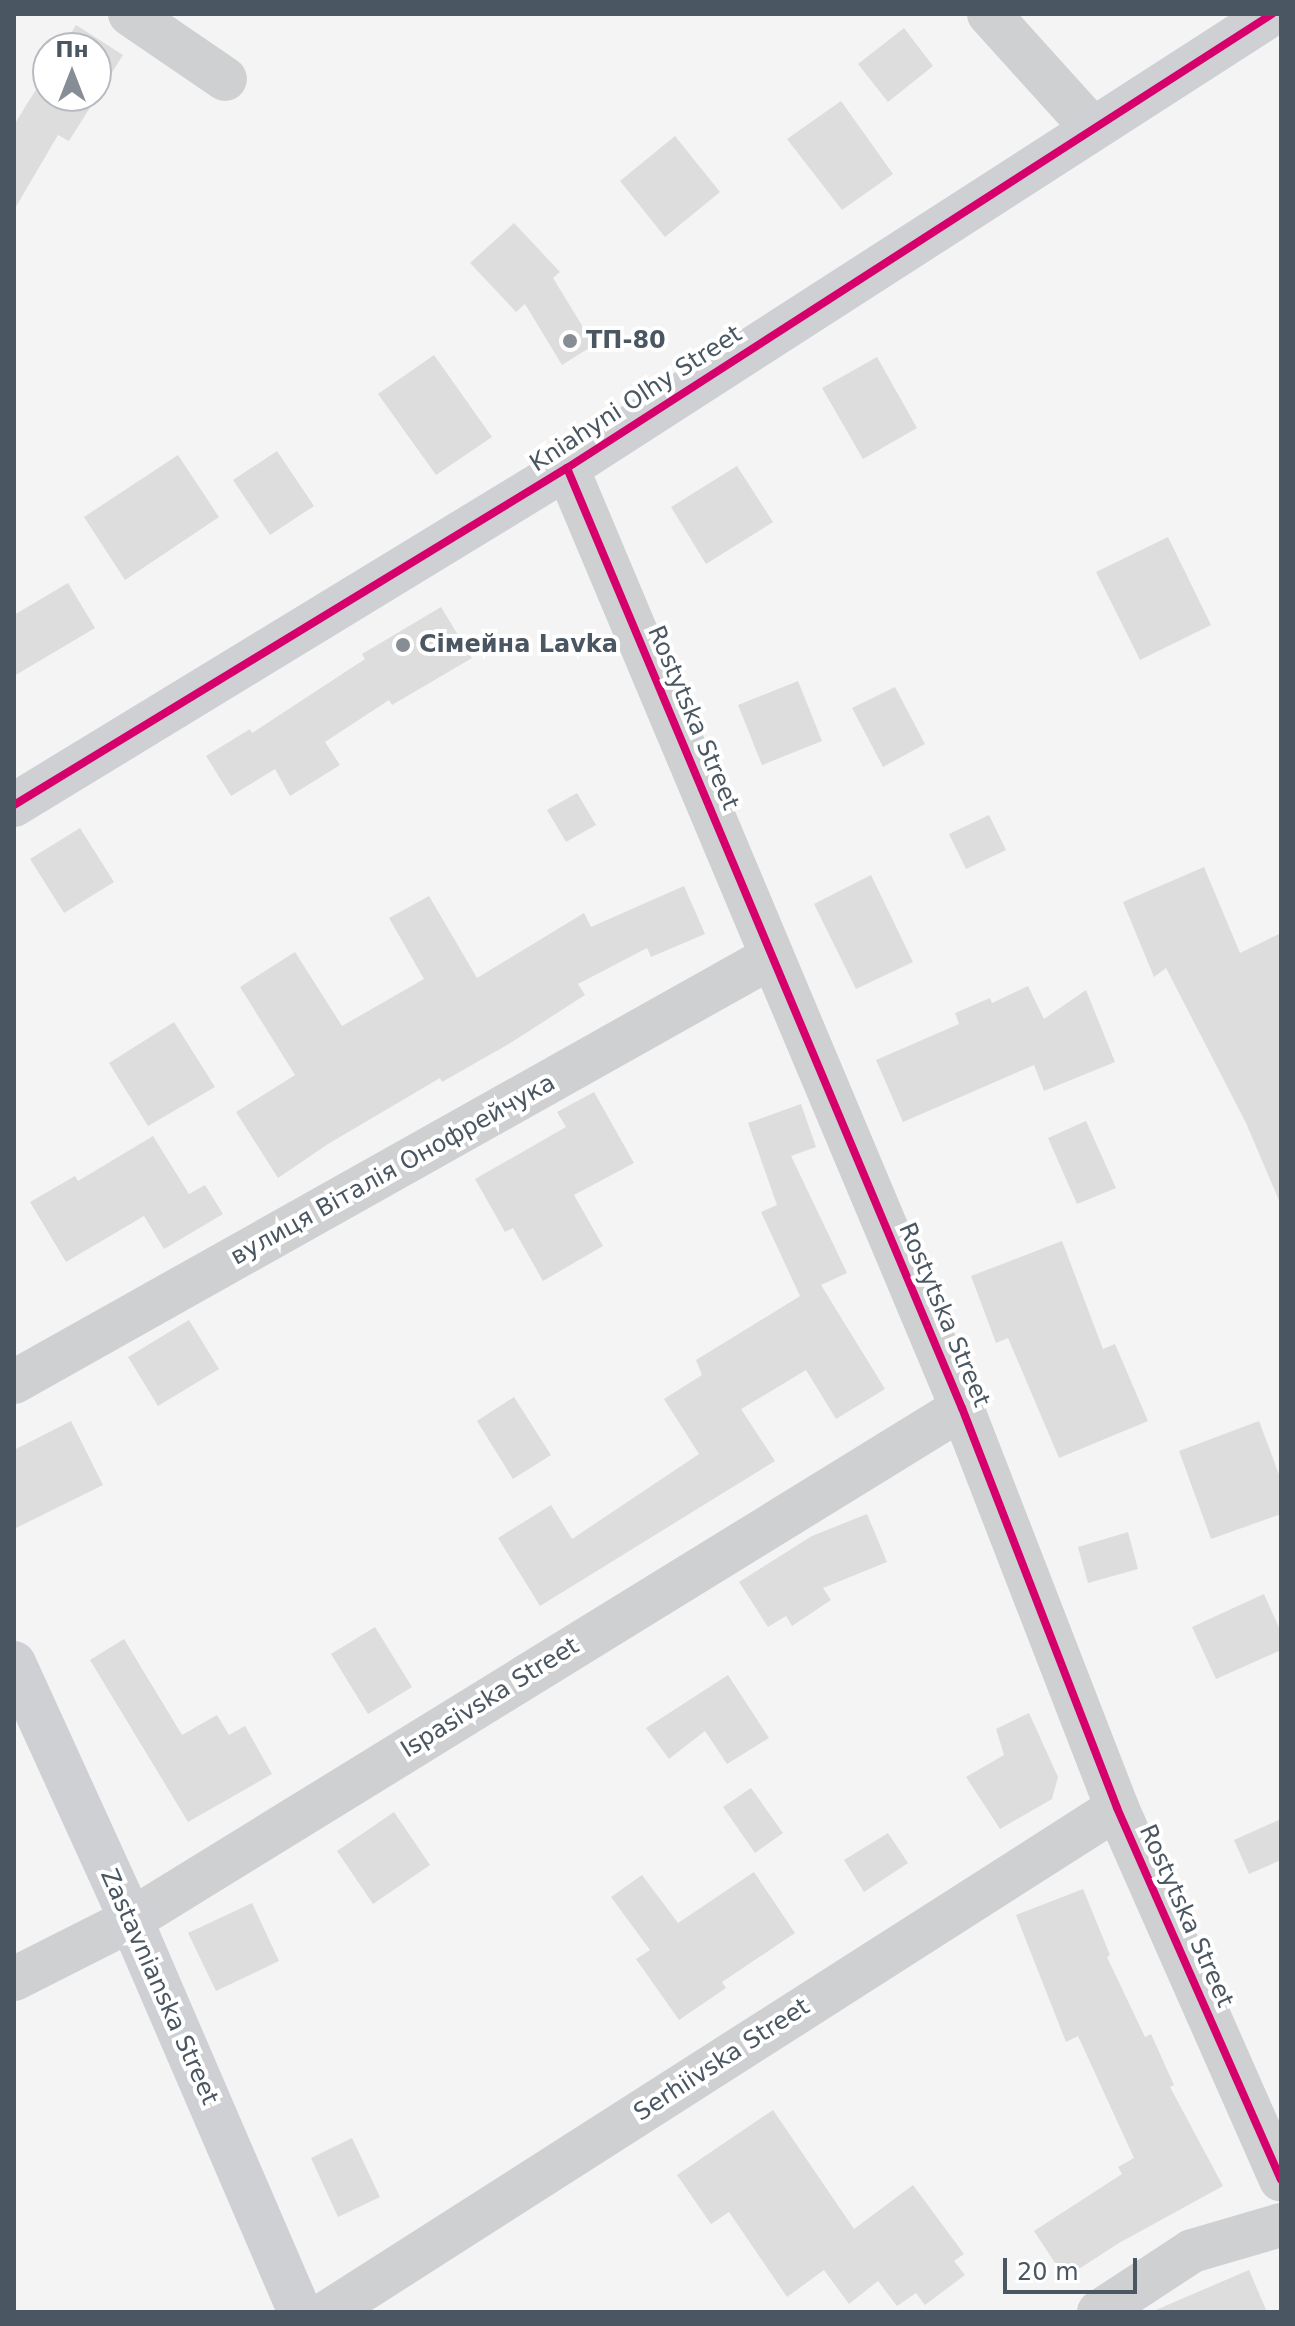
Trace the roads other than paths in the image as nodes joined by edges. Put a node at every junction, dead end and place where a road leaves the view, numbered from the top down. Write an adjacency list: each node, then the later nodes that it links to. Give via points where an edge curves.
1 (130, 14): 4 (street)
2 (989, 14): 5 (street)
3 (1272, 14): 5 (street, Kniahyni Olhy Street)
4 (225, 79)
5 (1092, 128): 6 (street, Kniahyni Olhy Street)
6 (567, 468): 7 (street, Kniahyni Olhy Street); 8 (street, Rostytska Street)
7 (14, 805)
8 (771, 957): 9 (street, вулиця Віталія Онофрейчука); 10 (street, Rostytska Street)
9 (14, 1382)
10 (962, 1408): 12 (street, Rostytska Street); 13 (street, Ispasivska Street)
11 (14, 1663): 13 (street, Zastavnianska Street)
12 (1117, 1808): 15 (street, Rostytska Street); 18 (street, Serhiivska Street)
13 (131, 1920): 14 (street, Ispasivska Street); 17 (street, Zastavnianska Street)
14 (14, 1979)
15 (1281, 2179)
16 (1281, 2225): 19 (street, via 1192,2251)
17 (300, 2312)
18 (328, 2312)
19 (1099, 2312)

